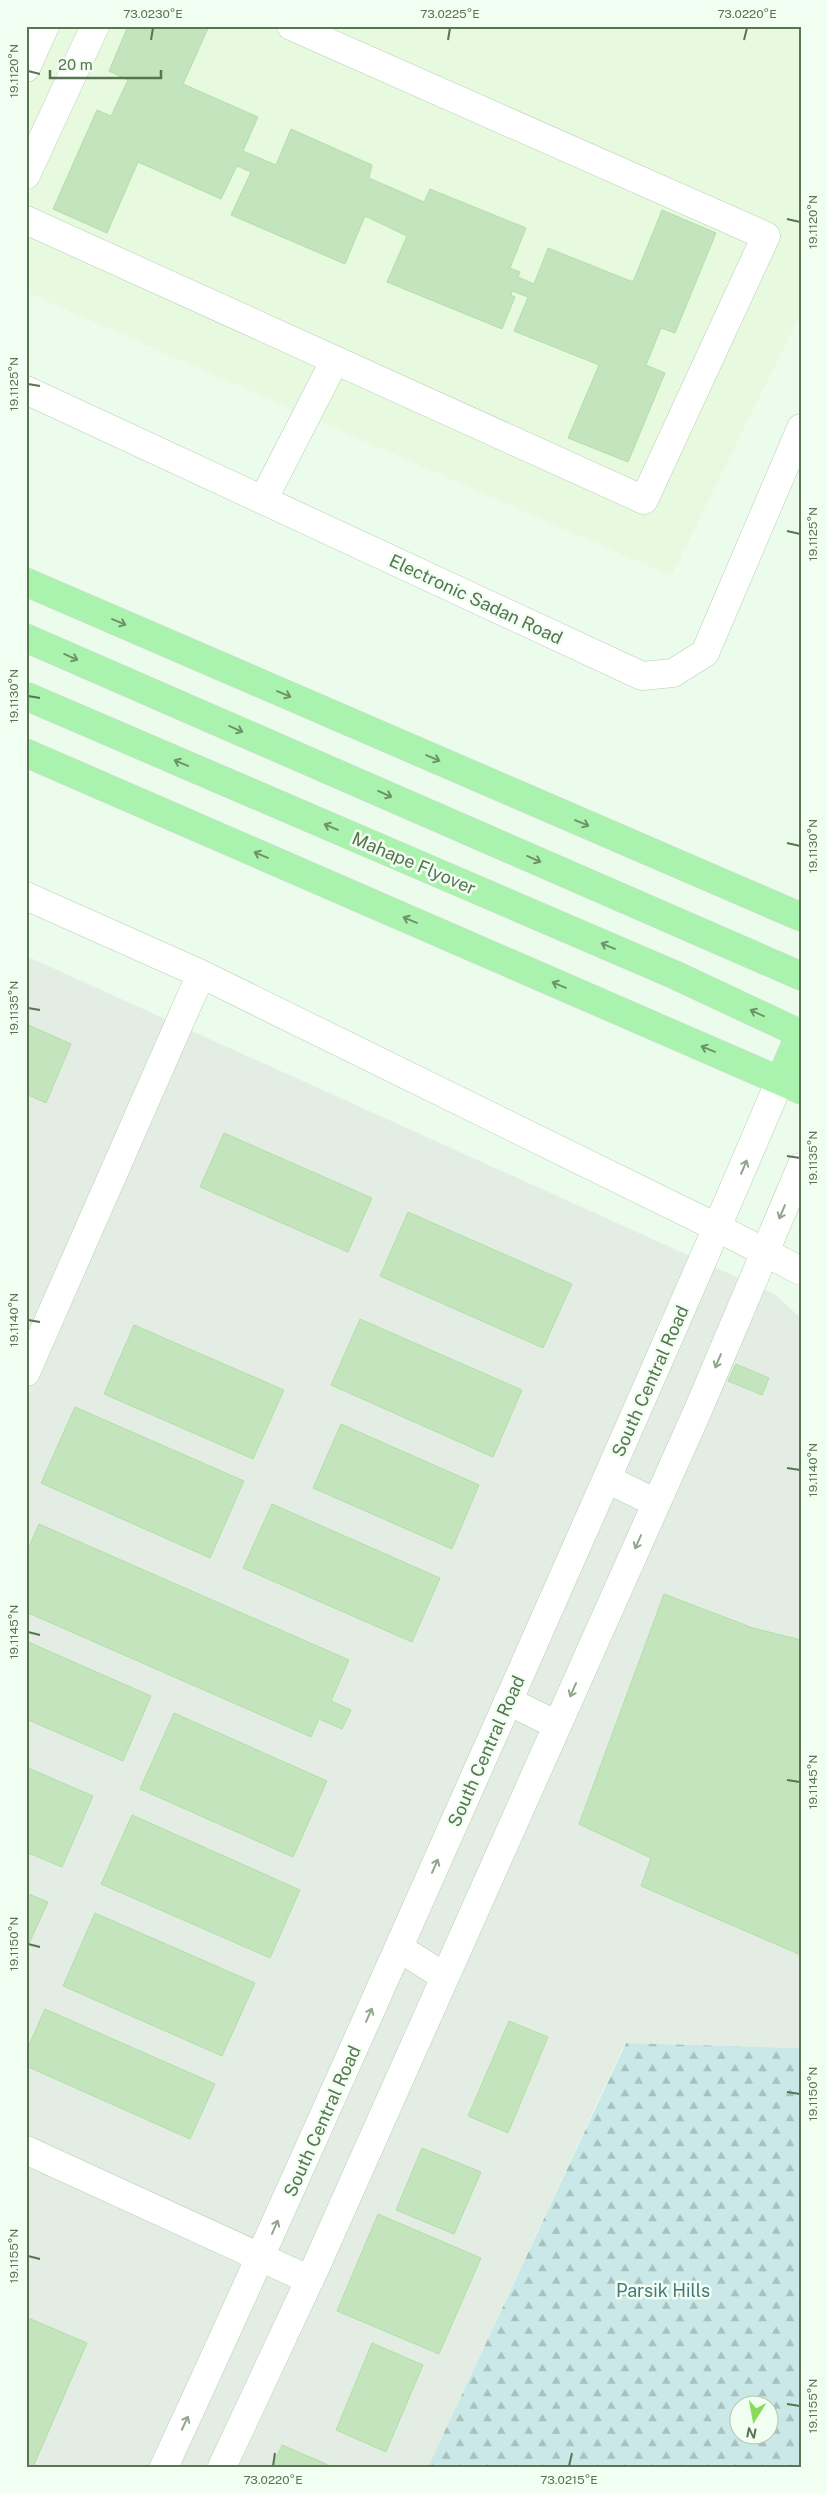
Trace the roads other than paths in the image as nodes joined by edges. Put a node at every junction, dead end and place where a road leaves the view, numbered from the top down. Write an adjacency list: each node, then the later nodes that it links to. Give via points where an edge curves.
1 (45, 26): 4 (street)
2 (95, 26): 5 (street)
3 (291, 26): 7 (street, via 766,236 644,500)
4 (26, 68)
5 (26, 174)
6 (26, 220): 7 (street)
7 (335, 360): 10 (street)
8 (26, 390): 10 (street, Electronic Sadan Road)
9 (801, 428): 10 (street, Electronic Sadan Road, via 705,653 673,673 642,676)
10 (263, 500)
11 (26, 582): 16 (main road, one-way to 16)
12 (26, 638): 18 (main road, one-way to 18)
13 (26, 696): 19 (main road, Mahape Flyover, one-way to 13, bridge, via 666,971)
14 (26, 753): 20 (main road, one-way to 14)
15 (26, 896): 17 (street)
16 (801, 917)
17 (201, 974): 22 (street); 25 (street)
18 (801, 976)
19 (801, 1033): 20 (main road, South Central Road)
20 (790, 1085): 22 (street, South Central Road, one-way to 20)
21 (801, 1167): 23 (street, one-way to 23)
22 (718, 1228): 23 (street); 26 (street, South Central Road)
23 (765, 1251): 24 (street); 27 (street, one-way to 27)
24 (801, 1271)
25 (26, 1372)
26 (607, 1479): 27 (street); 28 (street, South Central Road)
27 (656, 1503): 29 (street, one-way to 29)
28 (508, 1701): 29 (street); 30 (street, South Central Road, one-way to 28)
29 (558, 1724): 31 (street)
30 (399, 1948): 31 (street); 33 (street, South Central Road, one-way to 30)
31 (445, 1977): 34 (street)
32 (26, 2150): 33 (street)
33 (261, 2258): 34 (street); 35 (street, South Central Road, one-way to 33)
34 (310, 2280): 36 (street)
35 (164, 2467)
36 (222, 2467)

